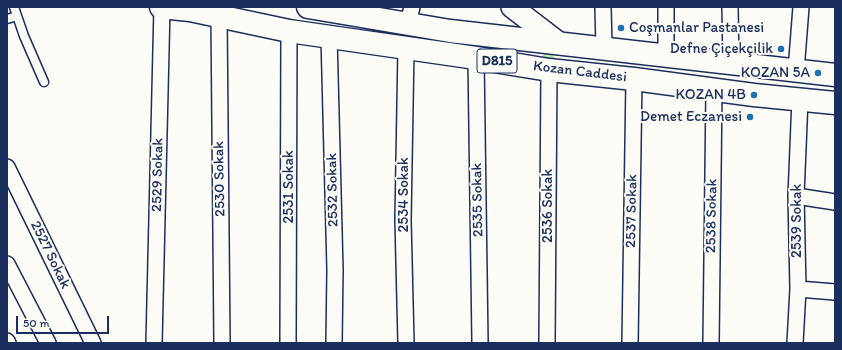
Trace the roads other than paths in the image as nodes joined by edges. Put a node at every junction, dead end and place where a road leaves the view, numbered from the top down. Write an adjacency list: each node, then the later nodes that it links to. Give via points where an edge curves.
1 (14, 7): 10 (lane)
2 (161, 7): 11 (highway, Kozan Caddesi / D815); 37 (street, 2529 Sokak)
3 (308, 7): 9 (highway, Kozan Caddesi / D815)
4 (512, 7): 15 (main road)
5 (603, 7): 17 (street)
6 (666, 7): 18 (street)
7 (730, 7): 20 (street)
8 (801, 7): 22 (street)
9 (410, 15): 15 (highway, Kozan Caddesi / D815, via 450,30)
10 (17, 16): 12 (lane); 25 (lane)
11 (219, 16): 13 (highway, Kozan Caddesi / D815); 38 (street, 2530 Sokak)
12 (7, 19)
13 (289, 31): 14 (highway, Kozan Caddesi / D815); 39 (street, 2531 Sokak)
14 (328, 36): 16 (highway, Kozan Caddesi / D815); 40 (street, 2532 Sokak, via 335,270)
15 (550, 42): 17 (highway, Kozan Caddesi / D815); 21 (highway, via 535,49)
16 (406, 48): 19 (highway, Kozan Caddesi / D815); 41 (street, 2534 Sokak, via 403,220)
17 (604, 48): 18 (highway, Kozan Caddesi / D815)
18 (666, 56): 20 (highway, Kozan Caddesi / D815)
19 (476, 58): 21 (highway, Kozan Caddesi / D815); 42 (street, 2535 Sokak)
20 (731, 64): 22 (highway, Kozan Caddesi / D815)
21 (548, 69): 24 (highway, Kozan Caddesi / D815); 43 (street, 2536 Sokak)
22 (796, 71): 23 (highway, Kozan Caddesi / D815)
23 (835, 75)
24 (634, 79): 26 (highway, Kozan Caddesi / D815); 44 (street, 2537 Sokak)
25 (44, 82)
26 (714, 89): 27 (highway, Kozan Caddesi / D815); 45 (street, 2538 Sokak)
27 (800, 98): 28 (highway, Kozan Caddesi / D815); 30 (street, 2539 Sokak)
28 (835, 103)
29 (7, 167): 36 (street, 2527 Sokak)
30 (796, 196): 31 (street); 33 (street, 2539 Sokak)
31 (835, 202)
32 (7, 264): 35 (street)
33 (798, 289): 34 (street); 46 (street, 2539 Sokak)
34 (835, 292)
35 (48, 343)
36 (93, 343)
37 (154, 343)
38 (222, 343)
39 (288, 343)
40 (334, 343)
41 (406, 343)
42 (480, 343)
43 (547, 343)
44 (630, 343)
45 (711, 343)
46 (795, 343)

